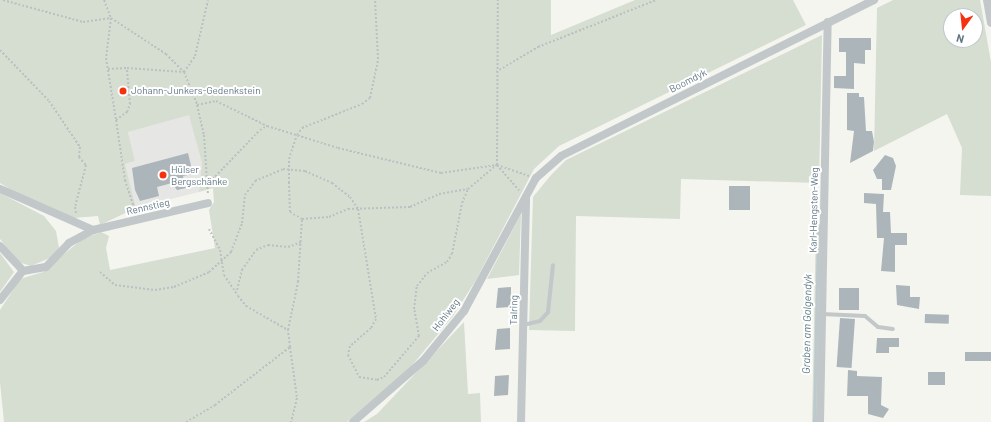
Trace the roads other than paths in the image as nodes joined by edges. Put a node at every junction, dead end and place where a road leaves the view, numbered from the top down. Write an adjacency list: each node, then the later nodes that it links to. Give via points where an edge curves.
1 (874, 0): 3 (street, Boomdyk)
2 (987, 0): 4 (street)
3 (828, 22): 6 (street, Boomdyk, via 561,156 536,178); 13 (street, Karl-Hengsten-Weg)
4 (991, 23)
5 (0, 189): 8 (street)
6 (526, 198): 14 (street, Talring); 16 (street, Hohlweg, via 464,311 423,361)
7 (208, 203): 8 (street, Rennstieg)
8 (93, 230): 11 (street, Rennstieg, via 69,243 46,267)
9 (0, 246): 11 (street)
10 (553, 265): 14 (lane, via 548,312 540,321)
11 (23, 271): 12 (street)
12 (0, 300)
13 (822, 314): 15 (lane, via 866,316 878,327); 18 (street, Karl-Hengsten-Weg)
14 (523, 324): 17 (street, Talring)
15 (893, 329)
16 (353, 422)
17 (521, 422)
18 (820, 422)

